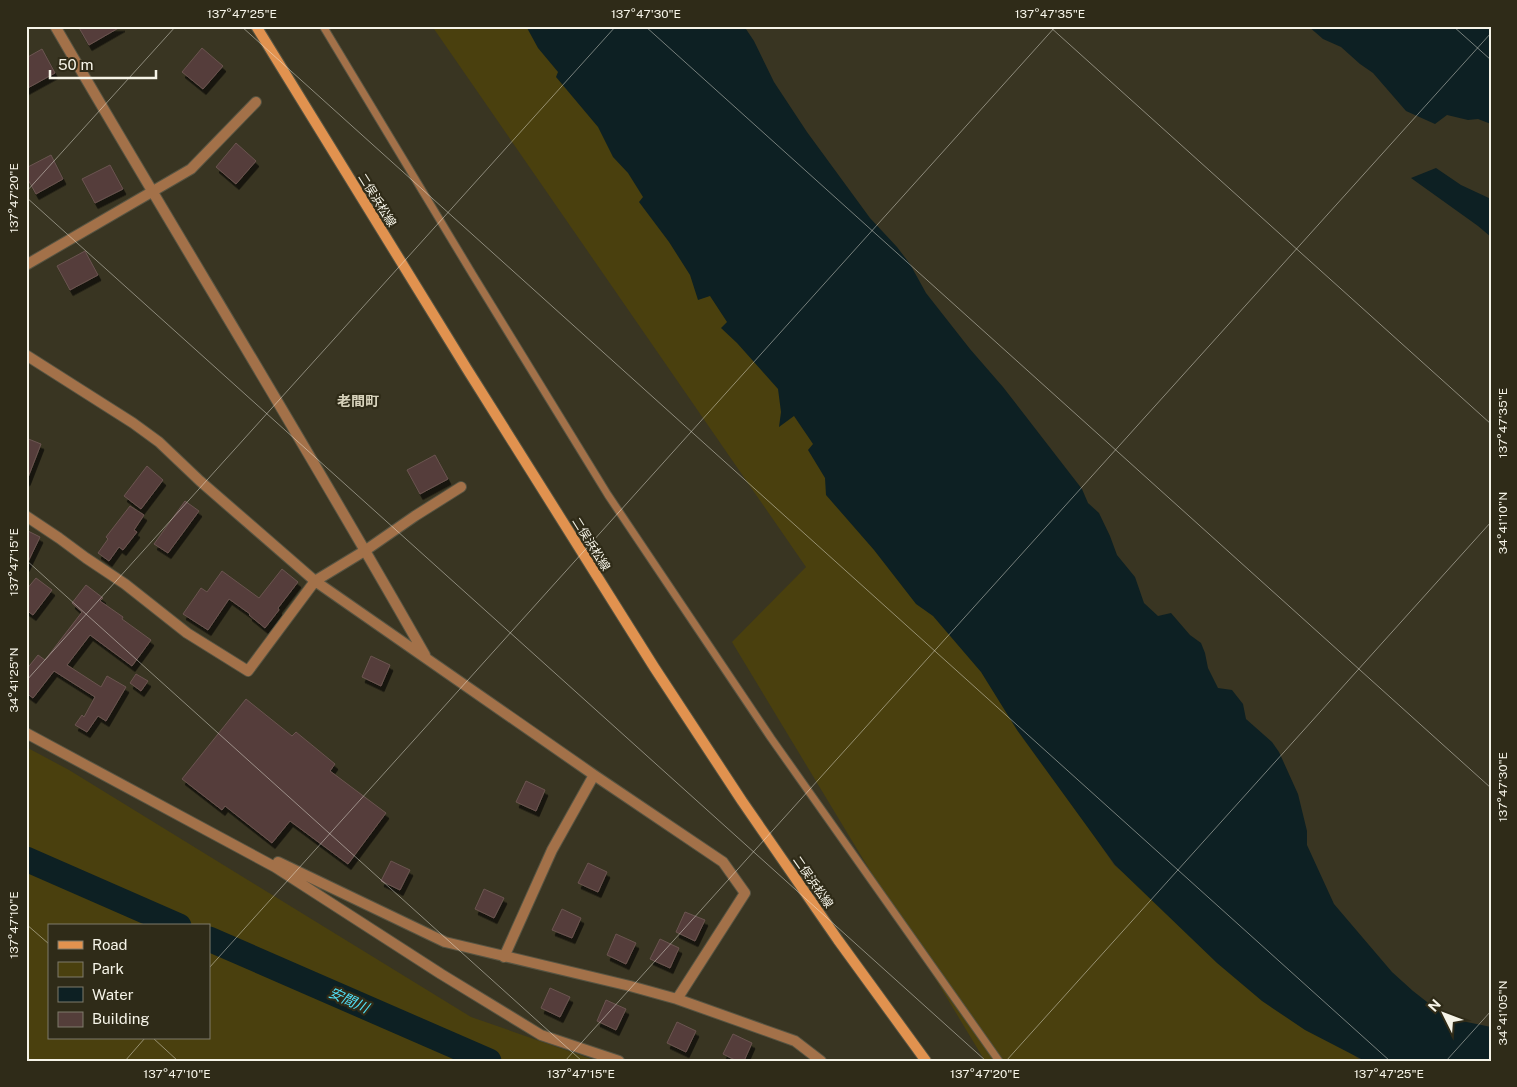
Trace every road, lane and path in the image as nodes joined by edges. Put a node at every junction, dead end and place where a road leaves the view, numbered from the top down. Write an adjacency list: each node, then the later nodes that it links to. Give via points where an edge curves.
1 (55, 26): 5 (street)
2 (256, 26): 20 (main road, 二俣浜松線, via 654,668 742,801)
3 (323, 26): 21 (lane, via 608,495 771,738)
4 (256, 102): 5 (street, via 191,169)
5 (151, 192): 6 (street); 10 (street)
6 (26, 265)
7 (26, 355): 11 (street, via 159,442)
8 (461, 487): 10 (street)
9 (26, 516): 11 (street, via 126,584 187,632 248,671)
10 (366, 550): 11 (street); 12 (street)
11 (315, 581): 12 (street)
12 (427, 658): 14 (street)
13 (26, 733): 15 (street)
14 (594, 776): 16 (street, via 552,850); 17 (street, via 723,862 745,893)
15 (248, 852): 16 (street, via 271,858 445,942); 18 (street, via 541,1036)
16 (504, 957): 17 (street)
17 (677, 999): 19 (street, via 795,1041)
18 (619, 1061)
19 (821, 1061)
20 (926, 1061)
21 (1000, 1061)

